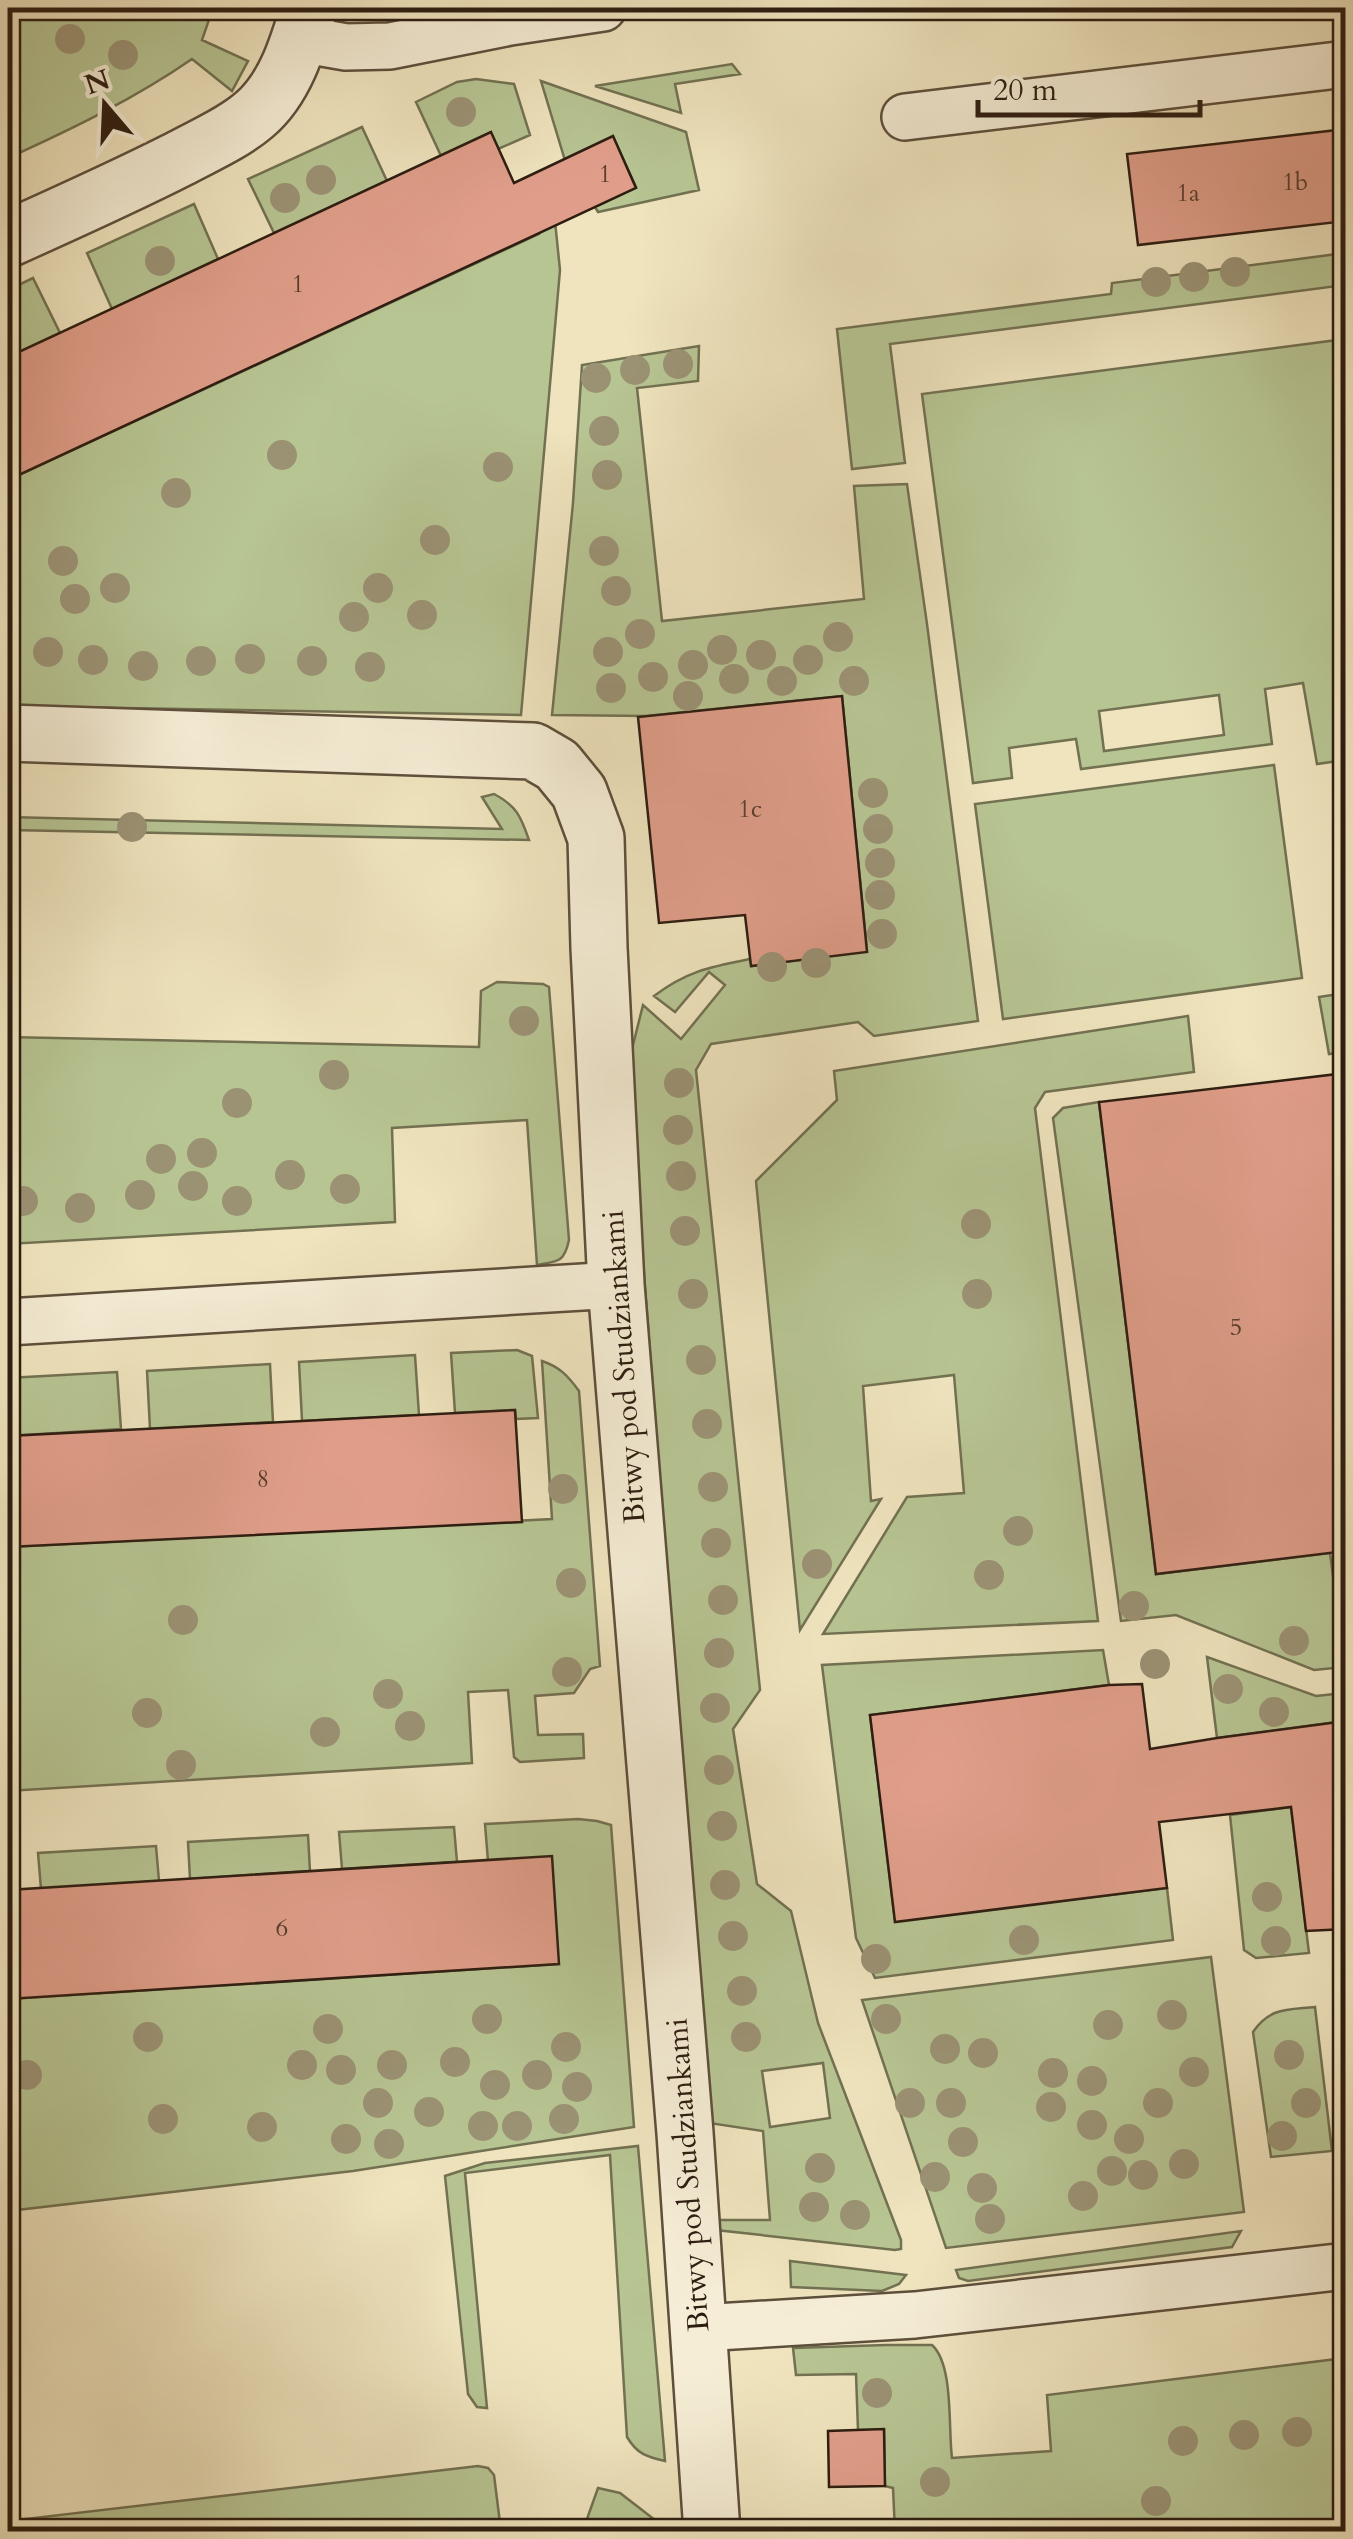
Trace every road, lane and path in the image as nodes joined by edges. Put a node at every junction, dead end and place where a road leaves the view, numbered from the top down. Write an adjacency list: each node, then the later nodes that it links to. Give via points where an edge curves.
1 (604, 8): 2 (lane, via 390,46 346,46)
2 (304, 23): 5 (street, via 278,87 254,115 136,181)
3 (1346, 64): 4 (lane)
4 (905, 117)
5 (8, 240)
6 (8, 733): 7 (street, Bitwy pod Studziankami, via 532,751 557,765 579,792 596,838)
7 (616, 1286): 8 (lane); 10 (street, Bitwy pod Studziankami)
8 (8, 1322)
9 (1346, 2266): 10 (lane, via 900,2317)
10 (700, 2328): 11 (street, Bitwy pod Studziankami)
11 (712, 2532)

